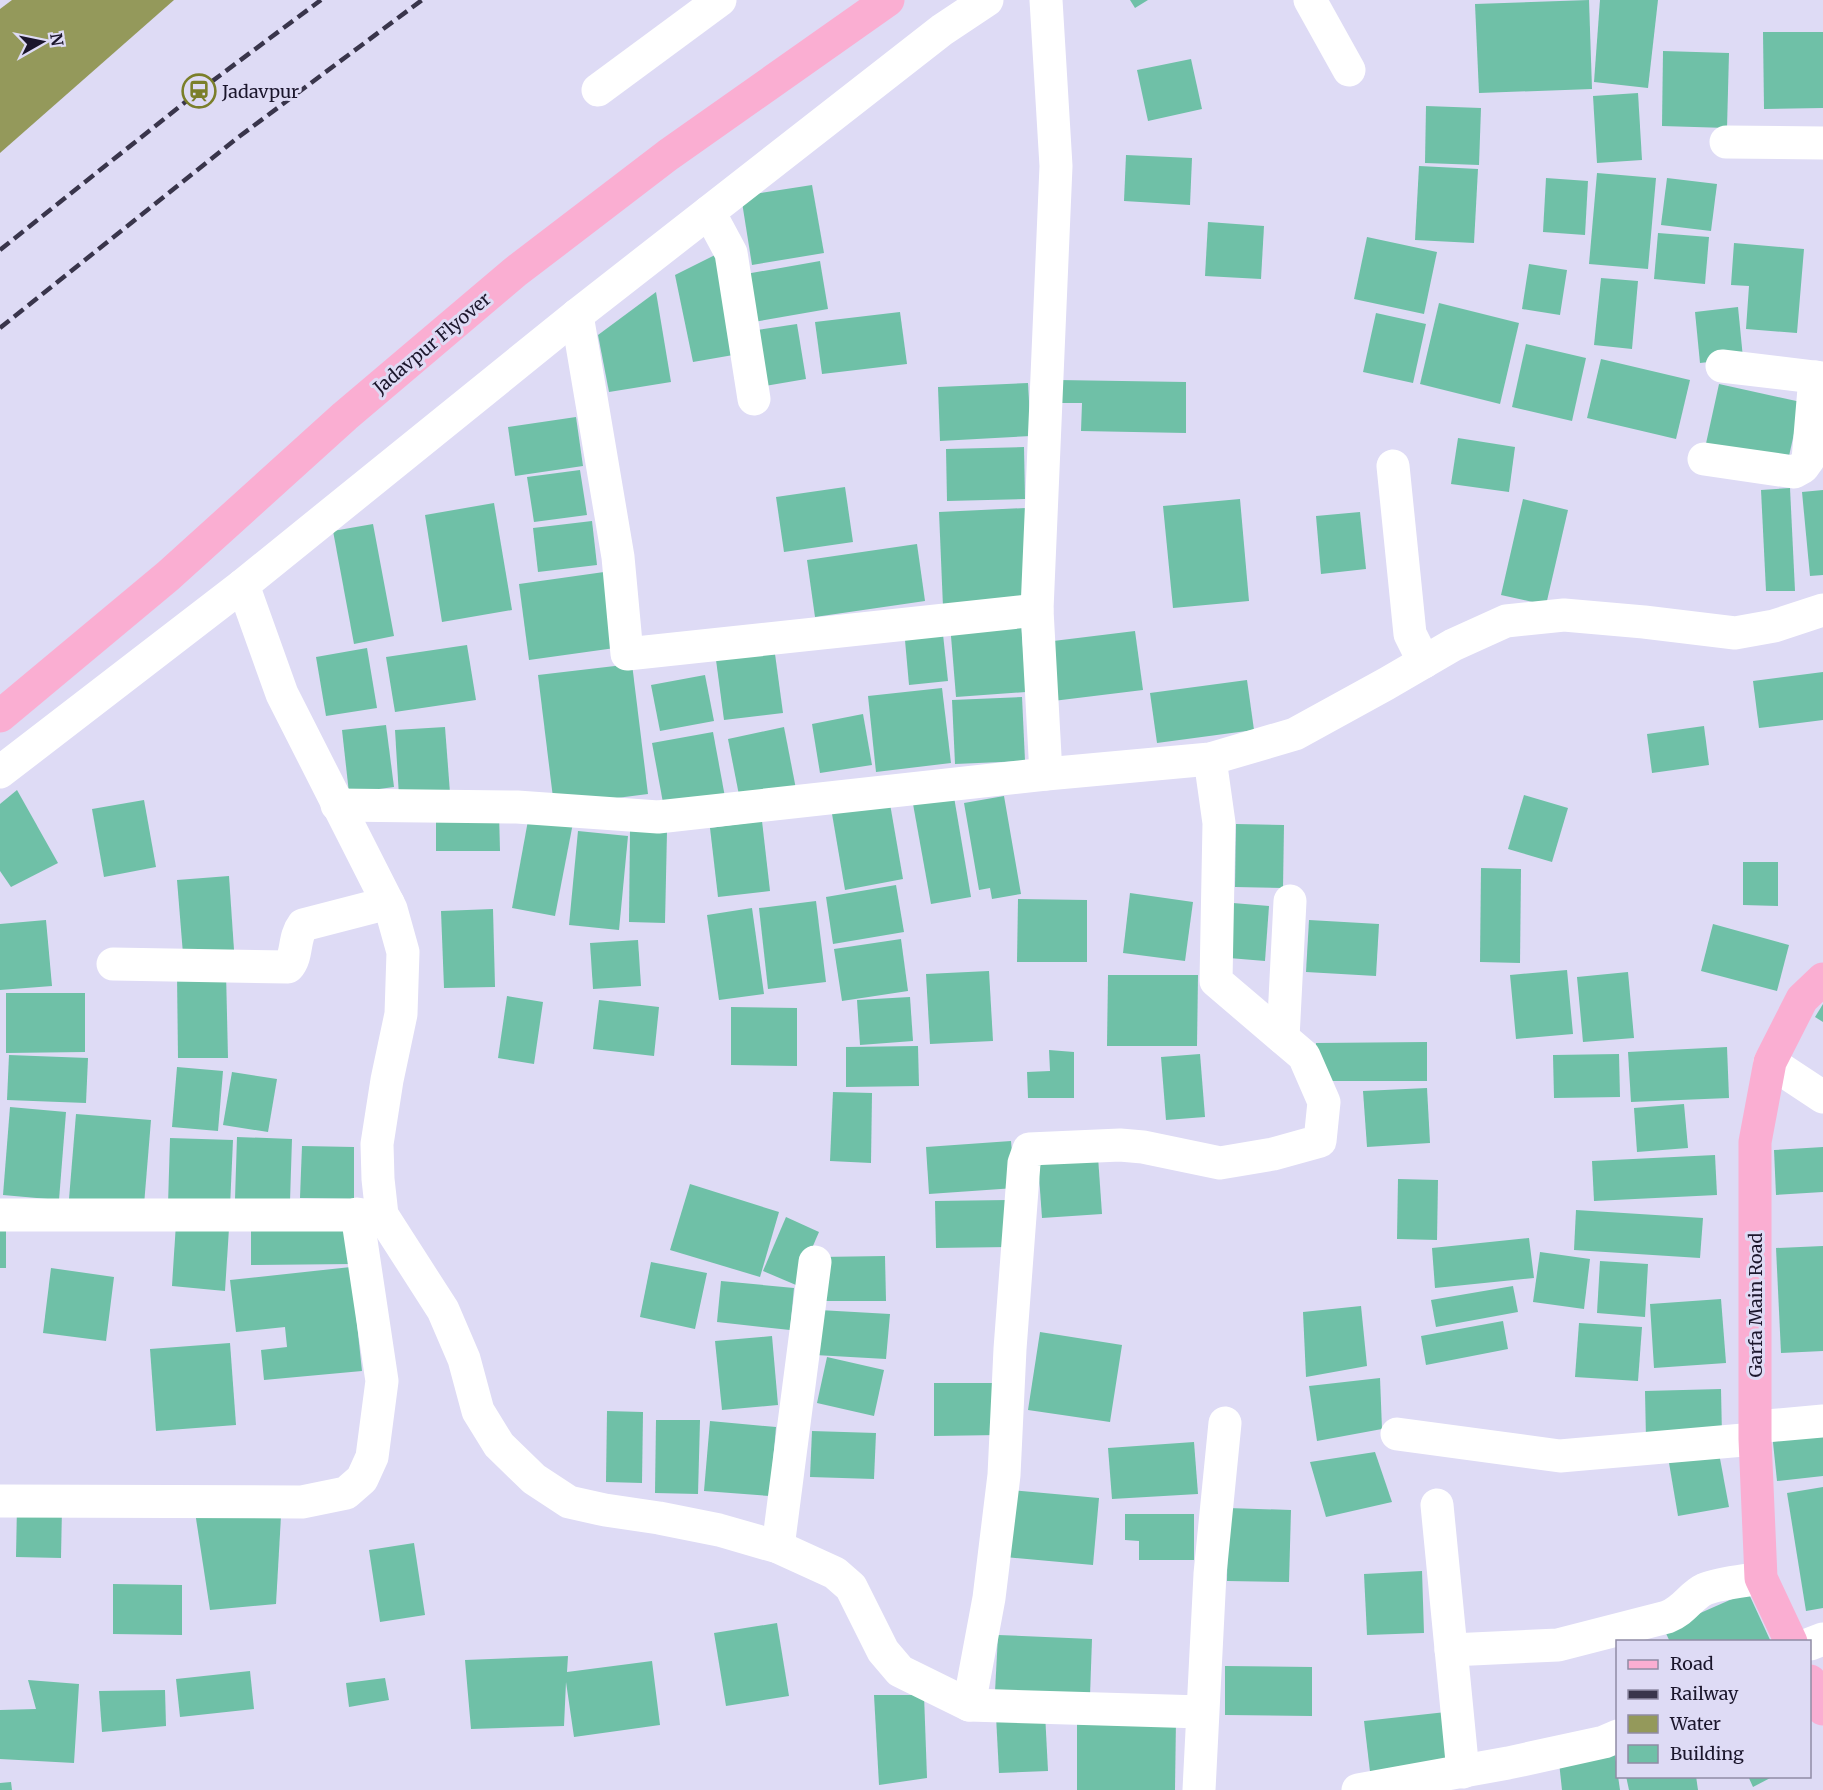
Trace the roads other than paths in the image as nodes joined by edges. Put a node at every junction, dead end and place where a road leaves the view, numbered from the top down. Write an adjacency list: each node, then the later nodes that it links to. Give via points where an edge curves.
1 (720, 0): 7 (street)
2 (987, 0): 10 (street, via 942,30)
3 (1046, 0): 18 (street, via 1056,166)
4 (1310, 0): 6 (street)
5 (886, 2): 21 (main road, Jadavpur Flyover, via 668,155 515,272 345,416 168,576)
6 (1349, 70)
7 (598, 90)
8 (1726, 142): 9 (street)
9 (1823, 143)
10 (709, 212): 11 (street); 14 (street, via 731,252)
11 (577, 315): 17 (street); 18 (street, via 618,558 627,654)
12 (1722, 366): 13 (street)
13 (1819, 378): 15 (street, via 1808,460 1803,467 1794,472)
14 (754, 399)
15 (1704, 459)
16 (1393, 466): 20 (street, via 1410,634)
17 (243, 585): 23 (street); 25 (street, via 282,694)
18 (1037, 610): 24 (street)
19 (1823, 610): 20 (street, via 1774,626 1735,633 1564,615 1506,621)
20 (1424, 662): 22 (street, via 1295,734)
21 (0, 716)
22 (1210, 759): 24 (street); 30 (street, via 1219,824 1216,981)
23 (0, 772)
24 (1046, 774): 25 (street, via 658,818 517,807)
25 (337, 806): 27 (street)
26 (1290, 901): 30 (street)
27 (388, 903): 28 (street, via 303,925 297,932 288,967); 33 (street, via 403,952 401,1014 387,1080 377,1144 378,1179)
28 (113, 964)
29 (1823, 979): 31 (main road, Garfa Main Road, via 1802,999)
30 (1283, 1038): 47 (street, via 1304,1056 1324,1101 1320,1141 1220,1163 1120,1144 1029,1149 1020,1210 1004,1476 989,1598)
31 (1770, 1062): 32 (street); 38 (main road, Garfa Main Road, via 1755,1142)
32 (1823, 1097)
33 (369, 1214): 34 (street); 40 (street, via 382,1381 372,1457 362,1479 354,1486 346,1492 302,1502); 42 (street, via 443,1310 464,1359 478,1411 499,1445 534,1479 569,1502 719,1530)
34 (0, 1215)
35 (815, 1262): 42 (street)
36 (1823, 1421): 38 (street)
37 (1225, 1423): 49 (street)
38 (1755, 1433): 39 (street, via 1560,1456); 43 (main road, Garfa Main Road)
39 (1397, 1434)
40 (0, 1501)
41 (1437, 1505): 45 (street)
42 (778, 1547): 47 (street, via 835,1573 851,1587 883,1651 900,1671)
43 (1761, 1578): 44 (main road, Garfa Main Road); 45 (street, via 1706,1588 1679,1612 1667,1617 1558,1645)
44 (1791, 1640)
45 (1451, 1650): 51 (street)
46 (1811, 1685): 48 (main road)
47 (969, 1705): 49 (street)
48 (1823, 1709)
49 (1202, 1712): 52 (street)
50 (1616, 1736): 51 (street)
51 (1463, 1772): 53 (street)
52 (1199, 1790)
53 (1358, 1790)

